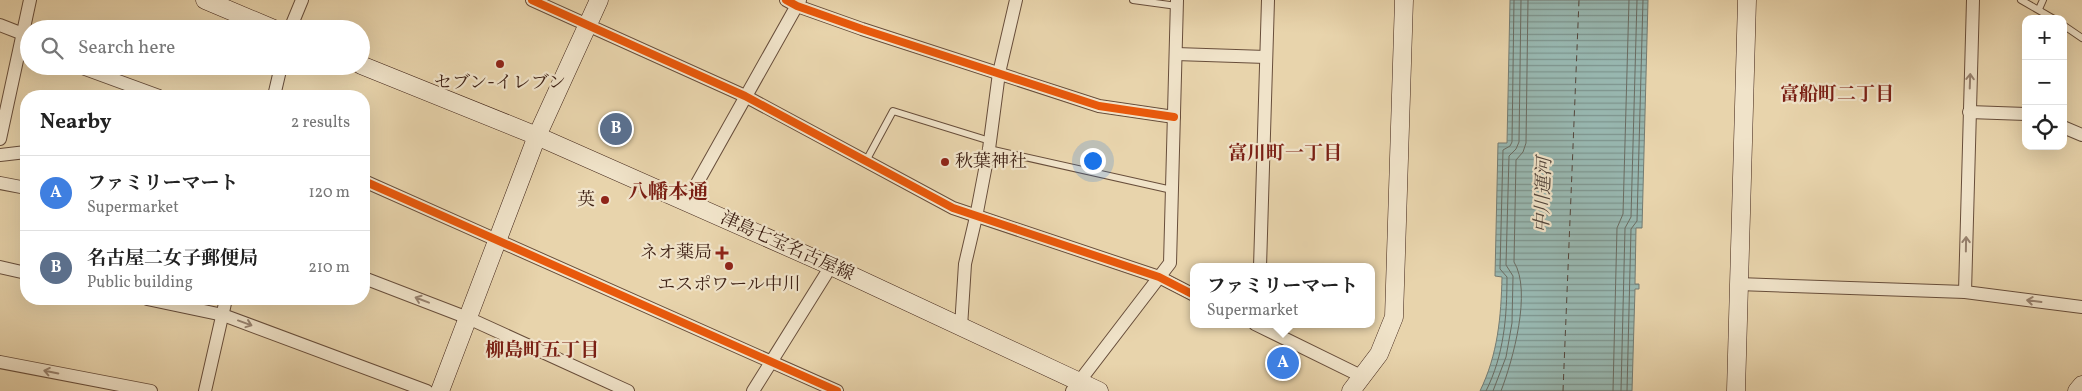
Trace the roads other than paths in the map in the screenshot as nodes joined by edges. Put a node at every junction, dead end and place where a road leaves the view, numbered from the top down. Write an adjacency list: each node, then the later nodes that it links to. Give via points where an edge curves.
1 (30, 0): 18 (street)
2 (205, 0): 19 (street)
3 (302, 0): 20 (street)
4 (532, 0): 22 (street)
5 (599, 0): 22 (street)
6 (1016, 0): 30 (street)
7 (1133, 0): 15 (lane)
8 (1268, 0): 27 (street)
9 (1404, 0): 72 (street, via 1394,317 1380,354)
10 (1747, 0): 60 (street)
11 (1973, 0): 36 (street, one-way to 11)
12 (2021, 0): 16 (lane)
13 (2042, 0): 16 (lane)
14 (794, 2): 30 (street, via 862,29); 35 (street)
15 (1177, 3): 26 (street)
16 (2039, 9): 17 (lane)
17 (2048, 15)
18 (27, 20)
19 (253, 20)
20 (294, 20)
21 (0, 25): 25 (street)
22 (587, 25): 35 (street); 41 (street)
23 (2067, 28): 24 (lane)
24 (2082, 38)
25 (20, 41)
26 (1176, 54): 27 (street); 38 (street)
27 (1266, 57): 54 (street)
28 (20, 60): 42 (street)
29 (370, 69): 41 (street, 津島七宝名古屋線)
30 (999, 73): 38 (street, via 1099,106); 43 (street)
31 (95, 75): 33 (street)
32 (278, 75): 34 (street)
33 (127, 90)
34 (275, 90)
35 (745, 96): 46 (street); 51 (street)
36 (1969, 112): 37 (street); 62 (street, one-way to 36)
37 (2022, 114)
38 (1174, 117): 50 (street)
39 (2067, 128): 40 (street)
40 (2082, 134)
41 (537, 136): 51 (street, 津島七宝名古屋線); 53 (street)
42 (0, 139)
43 (990, 145): 46 (lane, via 893,111); 50 (lane); 52 (street)
44 (20, 153): 45 (street)
45 (0, 155)
46 (866, 162): 52 (street)
47 (0, 183): 49 (street)
48 (370, 185): 53 (street)
49 (20, 187)
50 (1172, 190): 58 (street, via 1170,263)
51 (686, 202): 55 (street, 津島七宝名古屋線)
52 (976, 217): 58 (street); 68 (street, via 965,264)
53 (497, 241): 67 (street); 71 (street)
54 (1260, 263)
55 (831, 266): 68 (street, 津島七宝名古屋線); 71 (street)
56 (0, 267): 57 (street)
57 (20, 272)
58 (1159, 277): 61 (street); 74 (street)
59 (370, 280): 67 (street, one-way to 59)
60 (1738, 284): 62 (street); 84 (street)
61 (1190, 292)
62 (1965, 292): 65 (street, one-way to 62)
63 (175, 305): 66 (street)
64 (224, 305): 66 (street)
65 (2082, 307)
66 (222, 315): 76 (street); 77 (street, one-way to 77)
67 (468, 318): 78 (street); 79 (street)
68 (961, 327): 74 (street, 津島七宝名古屋線)
69 (1263, 328): 72 (street)
70 (0, 362): 75 (street, one-way to 70)
71 (773, 362): 80 (street); 81 (street)
72 (1363, 377): 83 (street)
73 (2082, 384): 85 (street)
74 (1076, 387): 82 (street, 津島七宝名古屋線)
75 (150, 391)
76 (205, 391)
77 (427, 391)
78 (440, 391)
79 (628, 391)
80 (754, 391)
81 (837, 391)
82 (1098, 391)
83 (1352, 391)
84 (1736, 391)
85 (2077, 391)

